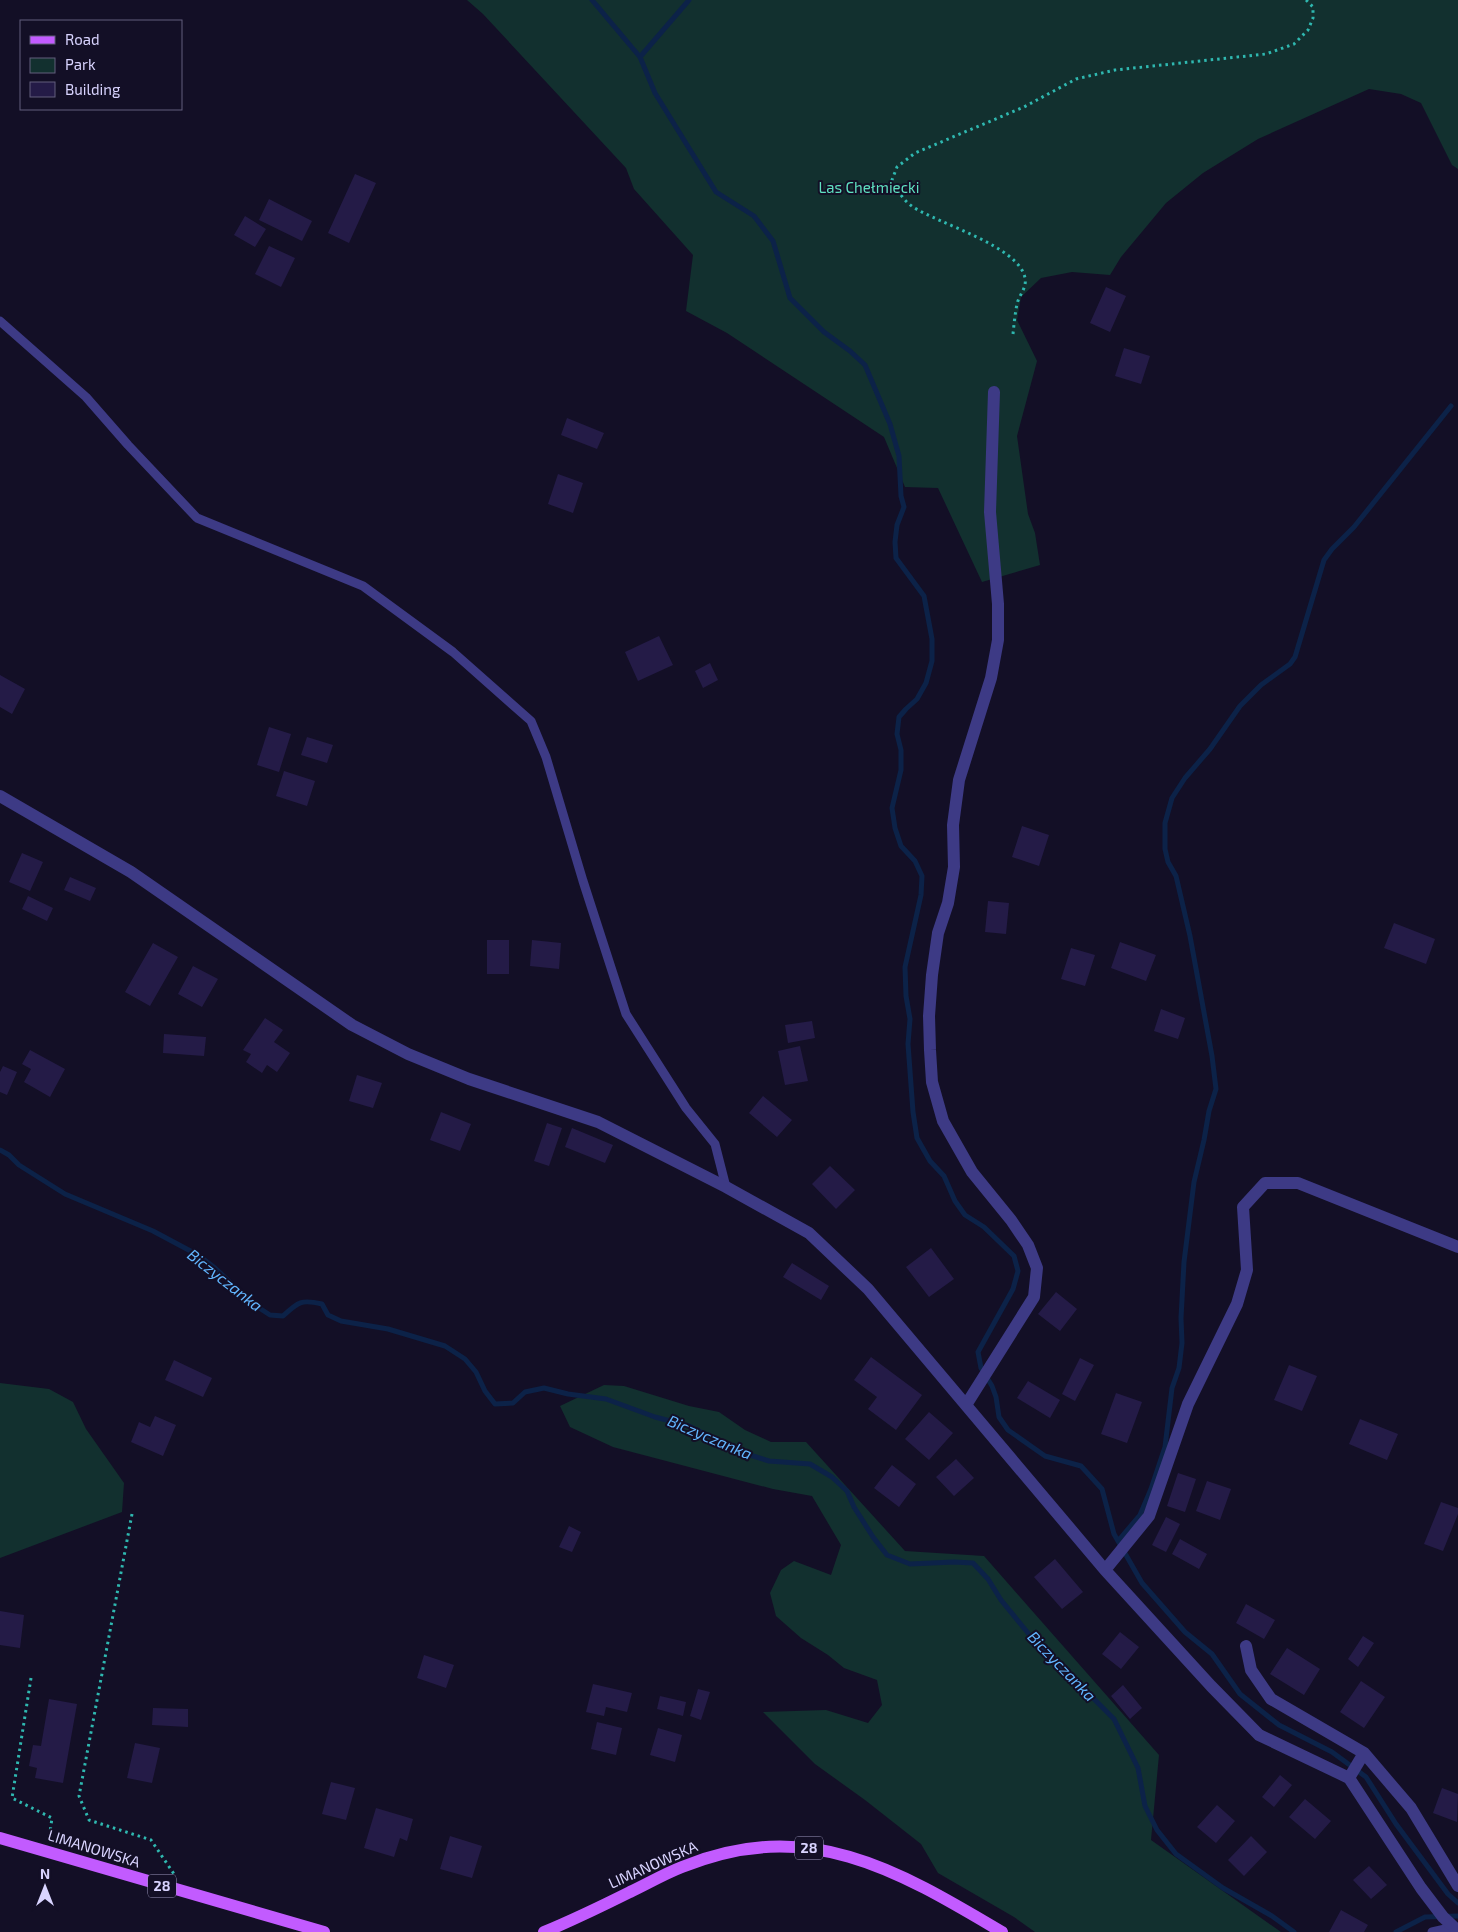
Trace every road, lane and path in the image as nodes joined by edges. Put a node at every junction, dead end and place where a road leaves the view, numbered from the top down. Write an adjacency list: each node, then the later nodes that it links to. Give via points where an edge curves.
1 (1306, 0): 3 (path, via 1313,7 1313,18 1308,30 1294,44 1266,54 1116,70 1076,79 1024,108 915,153 897,167 892,180 898,192 912,206 979,238 1020,266 1025,278 1024,287)
2 (0, 321): 6 (lane, via 86,397 197,518 363,586 453,652 530,721 546,757 626,1014 686,1108 715,1144)
3 (1012, 334)
4 (994, 392): 8 (street, via 990,512 998,640 991,678 959,780 953,825 954,867 934,957 929,1016 932,1082 943,1121 972,1172 1028,1245 1037,1268 1034,1296)
5 (0, 796): 6 (street, via 131,872 352,1025 469,1080 598,1122)
6 (726, 1187): 8 (street, via 809,1233 868,1289)
7 (1458, 1247): 10 (street, via 1298,1183 1265,1183 1243,1207 1247,1270 1237,1304 1188,1404 1149,1516)
8 (966, 1406): 10 (street)
9 (132, 1514): 18 (path, via 79,1796 89,1820 151,1840 175,1875)
10 (1104, 1570): 14 (street, via 1259,1735)
11 (1246, 1646): 13 (street, via 1251,1670 1271,1699)
12 (31, 1678): 16 (path, via 12,1798 52,1818)
13 (1364, 1752): 14 (street); 17 (street, via 1410,1808)
14 (1349, 1778): 19 (street, via 1435,1906)
15 (0, 1838): 16 (main road, LIMANOWSKA / 28)
16 (48, 1852): 18 (main road, LIMANOWSKA / 28)
17 (1458, 1886)
18 (176, 1890): 20 (main road, LIMANOWSKA / 28)
19 (1456, 1929): 23 (lane)
20 (324, 1932)
21 (544, 1932): 22 (main road, LIMANOWSKA / 28, via 681,1868 768,1846 834,1852 864,1860 931,1891)
22 (1002, 1932)
23 (1432, 1932)

